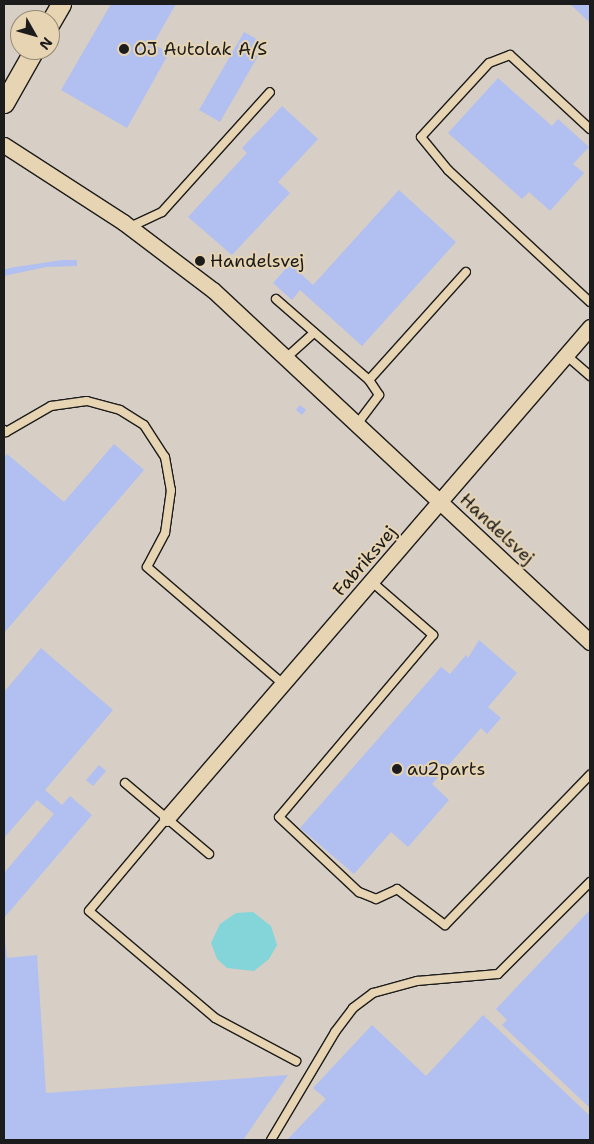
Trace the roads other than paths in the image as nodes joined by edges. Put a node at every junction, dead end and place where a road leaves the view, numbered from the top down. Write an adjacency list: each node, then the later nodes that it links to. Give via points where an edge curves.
1 (28, 60): 3 (street)
2 (270, 92): 6 (lane, via 162,212)
3 (4, 103)
4 (590, 130): 9 (lane, via 510,55 489,63 421,137 448,170)
5 (4, 145): 6 (street, Handelsvej)
6 (130, 227): 13 (street, Handelsvej, via 213,290)
7 (466, 272): 15 (lane)
8 (276, 299): 11 (lane)
9 (590, 302)
10 (590, 327): 12 (street, Fabriksvej)
11 (314, 333): 13 (lane); 15 (lane)
12 (566, 355): 14 (lane); 18 (street, Fabriksvej)
13 (286, 358): 16 (street, Handelsvej)
14 (590, 376)
15 (368, 380): 16 (lane, via 379,395)
16 (357, 424): 18 (street, Handelsvej)
17 (4, 430): 21 (lane, via 6,432 51,406 88,401 120,410 144,425 165,457 172,490 165,533 147,567)
18 (441, 502): 19 (street, Fabriksvej); 20 (street, Handelsvej)
19 (372, 582): 21 (street, Fabriksvej); 22 (lane, via 433,635 279,816 359,892 376,898 397,890 445,925)
20 (590, 642)
21 (283, 684): 24 (street, Fabriksvej)
22 (590, 775)
23 (124, 783): 24 (lane)
24 (167, 818): 25 (lane); 27 (lane, via 89,910 215,1018)
25 (209, 854)
26 (590, 882): 28 (lane, via 498,974 417,981 373,993 353,1008 335,1032)
27 (296, 1061)
28 (271, 1140)

